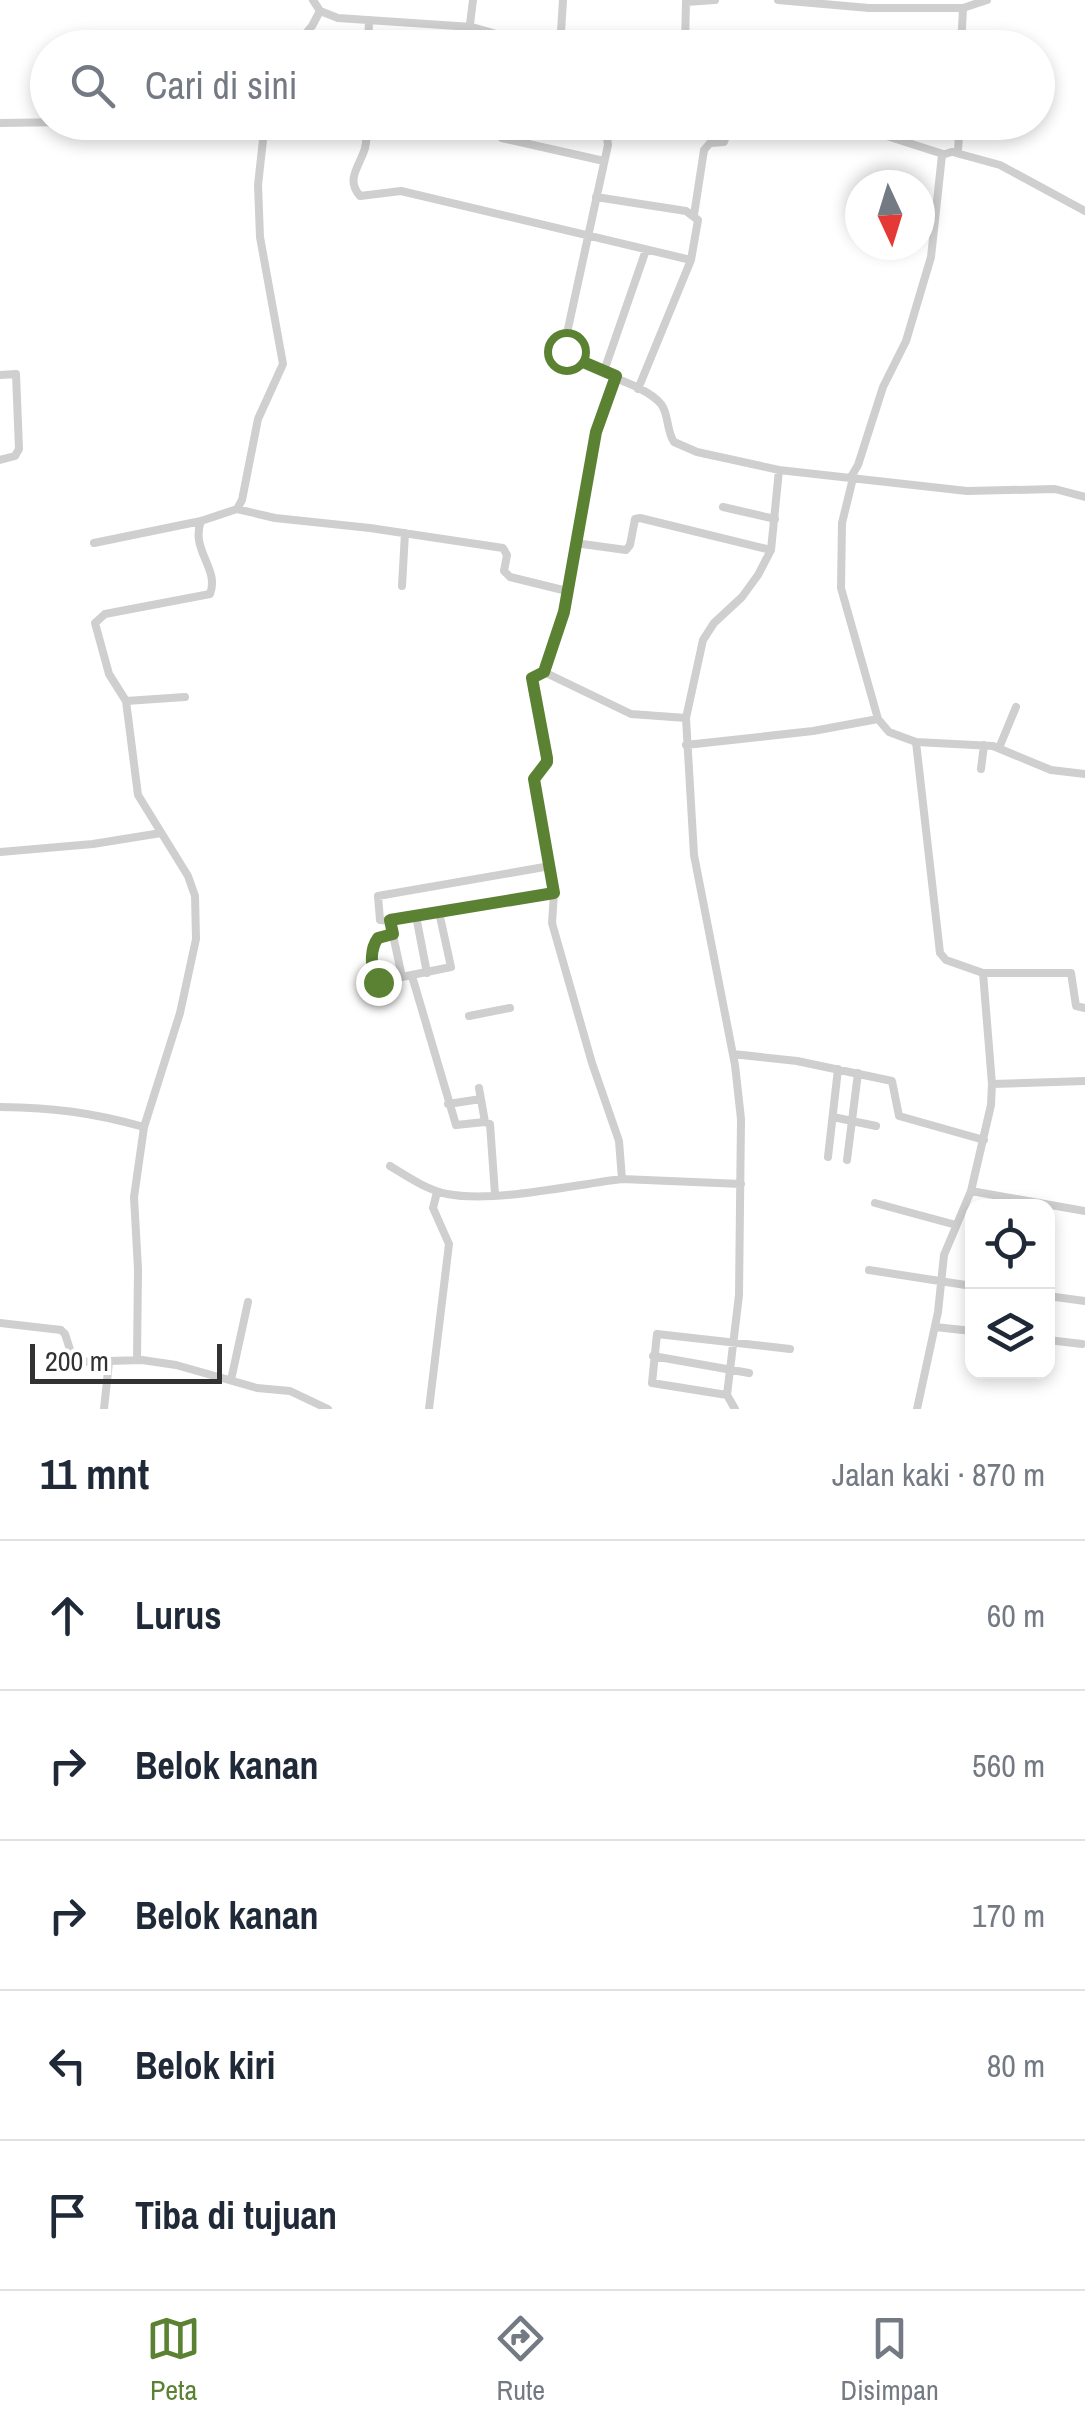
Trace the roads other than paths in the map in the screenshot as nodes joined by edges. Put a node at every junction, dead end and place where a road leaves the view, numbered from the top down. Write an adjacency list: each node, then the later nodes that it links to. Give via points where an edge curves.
1 (313, 0): 9 (street)
2 (473, 0): 11 (street)
3 (564, 0): 16 (street)
4 (715, 0): 7 (street)
5 (778, 0): 8 (street)
6 (986, 0): 8 (street)
7 (686, 1): 17 (street)
8 (963, 8): 18 (street)
9 (320, 12): 10 (street); 12 (street)
10 (369, 20): 11 (street); 13 (street)
11 (472, 26): 14 (street); 15 (street)
12 (308, 30)
13 (369, 30)
14 (471, 30)
15 (484, 30)
16 (562, 30)
17 (685, 30)
18 (962, 30)
19 (0, 123): 20 (street)
20 (30, 123)
21 (263, 140): 46 (street, via 260,236 284,364 258,418)
22 (366, 140): 34 (street, via 353,176 360,196 401,192)
23 (511, 140): 30 (street)
24 (607, 140): 30 (street)
25 (725, 140): 33 (street, via 704,150)
26 (899, 140): 29 (street)
27 (958, 140): 28 (street)
28 (956, 152): 29 (street); 32 (street, via 1000,165)
29 (943, 154): 43 (street, via 931,257 906,342 882,387)
30 (604, 160): 31 (street)
31 (596, 196): 33 (street); 34 (street)
32 (1085, 211)
33 (694, 215): 36 (street)
34 (587, 236): 35 (street); 37 (street, via 564,347)
35 (646, 250): 36 (street); 37 (street)
36 (691, 260): 40 (street)
37 (604, 371): 39 (street)
38 (0, 374): 41 (street, via 16,374 20,449)
39 (616, 376): 40 (street); 51 (street, via 596,432)
40 (638, 390): 42 (street, via 662,406 671,438 682,447)
41 (0, 460)
42 (779, 470): 43 (street); 47 (street)
43 (852, 477): 44 (street); 60 (street, via 842,523 841,588)
44 (1085, 496)
45 (723, 507): 47 (street)
46 (237, 510): 48 (street); 49 (street)
47 (775, 519): 52 (street)
48 (201, 521): 50 (street); 57 (street, via 196,536 213,580 210,594 105,614 95,622 109,674)
49 (404, 534): 53 (street); 54 (street, via 503,548 510,577)
50 (94, 543)
51 (575, 543): 52 (street, via 626,550 634,519 640,518); 54 (street)
52 (771, 550): 59 (street, via 758,576 704,640)
53 (402, 586)
54 (566, 591): 55 (street)
55 (544, 672): 59 (street, via 632,714); 69 (street, via 532,687 547,762 534,779)
56 (186, 697): 57 (street)
57 (126, 701): 67 (street, via 138,795)
58 (1016, 707): 64 (street)
59 (686, 718): 62 (street)
60 (878, 719): 61 (street, via 888,732); 62 (street)
61 (916, 742): 63 (street); 76 (street, via 938,947 946,960)
62 (686, 745): 81 (street, via 694,855)
63 (984, 745): 64 (street); 65 (street)
64 (999, 748): 66 (street, via 1050,770)
65 (981, 769)
66 (1085, 774)
67 (161, 833): 68 (street); 94 (street, via 193,888 196,938)
68 (0, 852)
69 (550, 866): 70 (street); 73 (street, via 378,896 380,920)
70 (554, 893): 71 (street); 99 (street, via 552,923 619,1141)
71 (439, 912): 72 (street); 75 (street, via 451,966)
72 (416, 916): 73 (street); 75 (street)
73 (390, 920): 74 (street)
74 (393, 934): 77 (street); 77 (street, via 374,944 374,980)
75 (426, 973): 77 (street)
76 (983, 974): 79 (street, via 1071,973 1075,1004); 85 (street)
77 (407, 976): 88 (street)
78 (510, 1008): 80 (street)
79 (1085, 1008)
80 (469, 1016)
81 (732, 1054): 82 (street); 100 (street)
82 (838, 1069): 83 (street); 90 (street)
83 (858, 1073): 92 (street); 95 (street, via 894,1083 899,1116)
84 (1085, 1081): 85 (street)
85 (992, 1084): 95 (street)
86 (479, 1088): 87 (street)
87 (481, 1099): 88 (street); 91 (street)
88 (448, 1104): 91 (street, via 457,1126)
89 (0, 1108): 94 (street, via 55,1107)
90 (833, 1117): 92 (street); 96 (street)
91 (485, 1122): 103 (street)
92 (852, 1122): 93 (street); 97 (street)
93 (876, 1126)
94 (144, 1127): 121 (street, via 134,1197)
95 (984, 1140): 101 (street)
96 (828, 1157)
97 (847, 1160)
98 (390, 1166): 102 (street)
99 (622, 1178): 100 (street); 103 (street)
100 (742, 1184): 116 (street)
101 (972, 1191): 105 (street); 106 (street)
102 (446, 1194): 103 (street); 129 (street, via 433,1208 449,1244)
103 (494, 1194)
104 (875, 1203): 106 (street)
105 (1085, 1211)
106 (956, 1225): 108 (street)
107 (869, 1270): 108 (street)
108 (940, 1282): 109 (street); 114 (street)
109 (965, 1285)
110 (1055, 1297): 111 (street)
111 (1085, 1301)
112 (248, 1302): 125 (street)
113 (0, 1323): 122 (street, via 60,1330 72,1361)
114 (935, 1327): 115 (street); 131 (street)
115 (965, 1331)
116 (734, 1341): 119 (street); 120 (street, via 659,1333); 123 (street)
117 (1055, 1341): 118 (street)
118 (1082, 1344)
119 (790, 1349)
120 (653, 1356): 123 (street); 126 (street, via 652,1383)
121 (136, 1360): 122 (street); 125 (street)
122 (109, 1362): 127 (street)
123 (731, 1368): 124 (street); 126 (street)
124 (749, 1373)
125 (231, 1380): 128 (street, via 290,1391)
126 (727, 1395): 130 (street)
127 (104, 1409)
128 (328, 1409)
129 (429, 1409)
130 (734, 1409)
131 (917, 1409)

